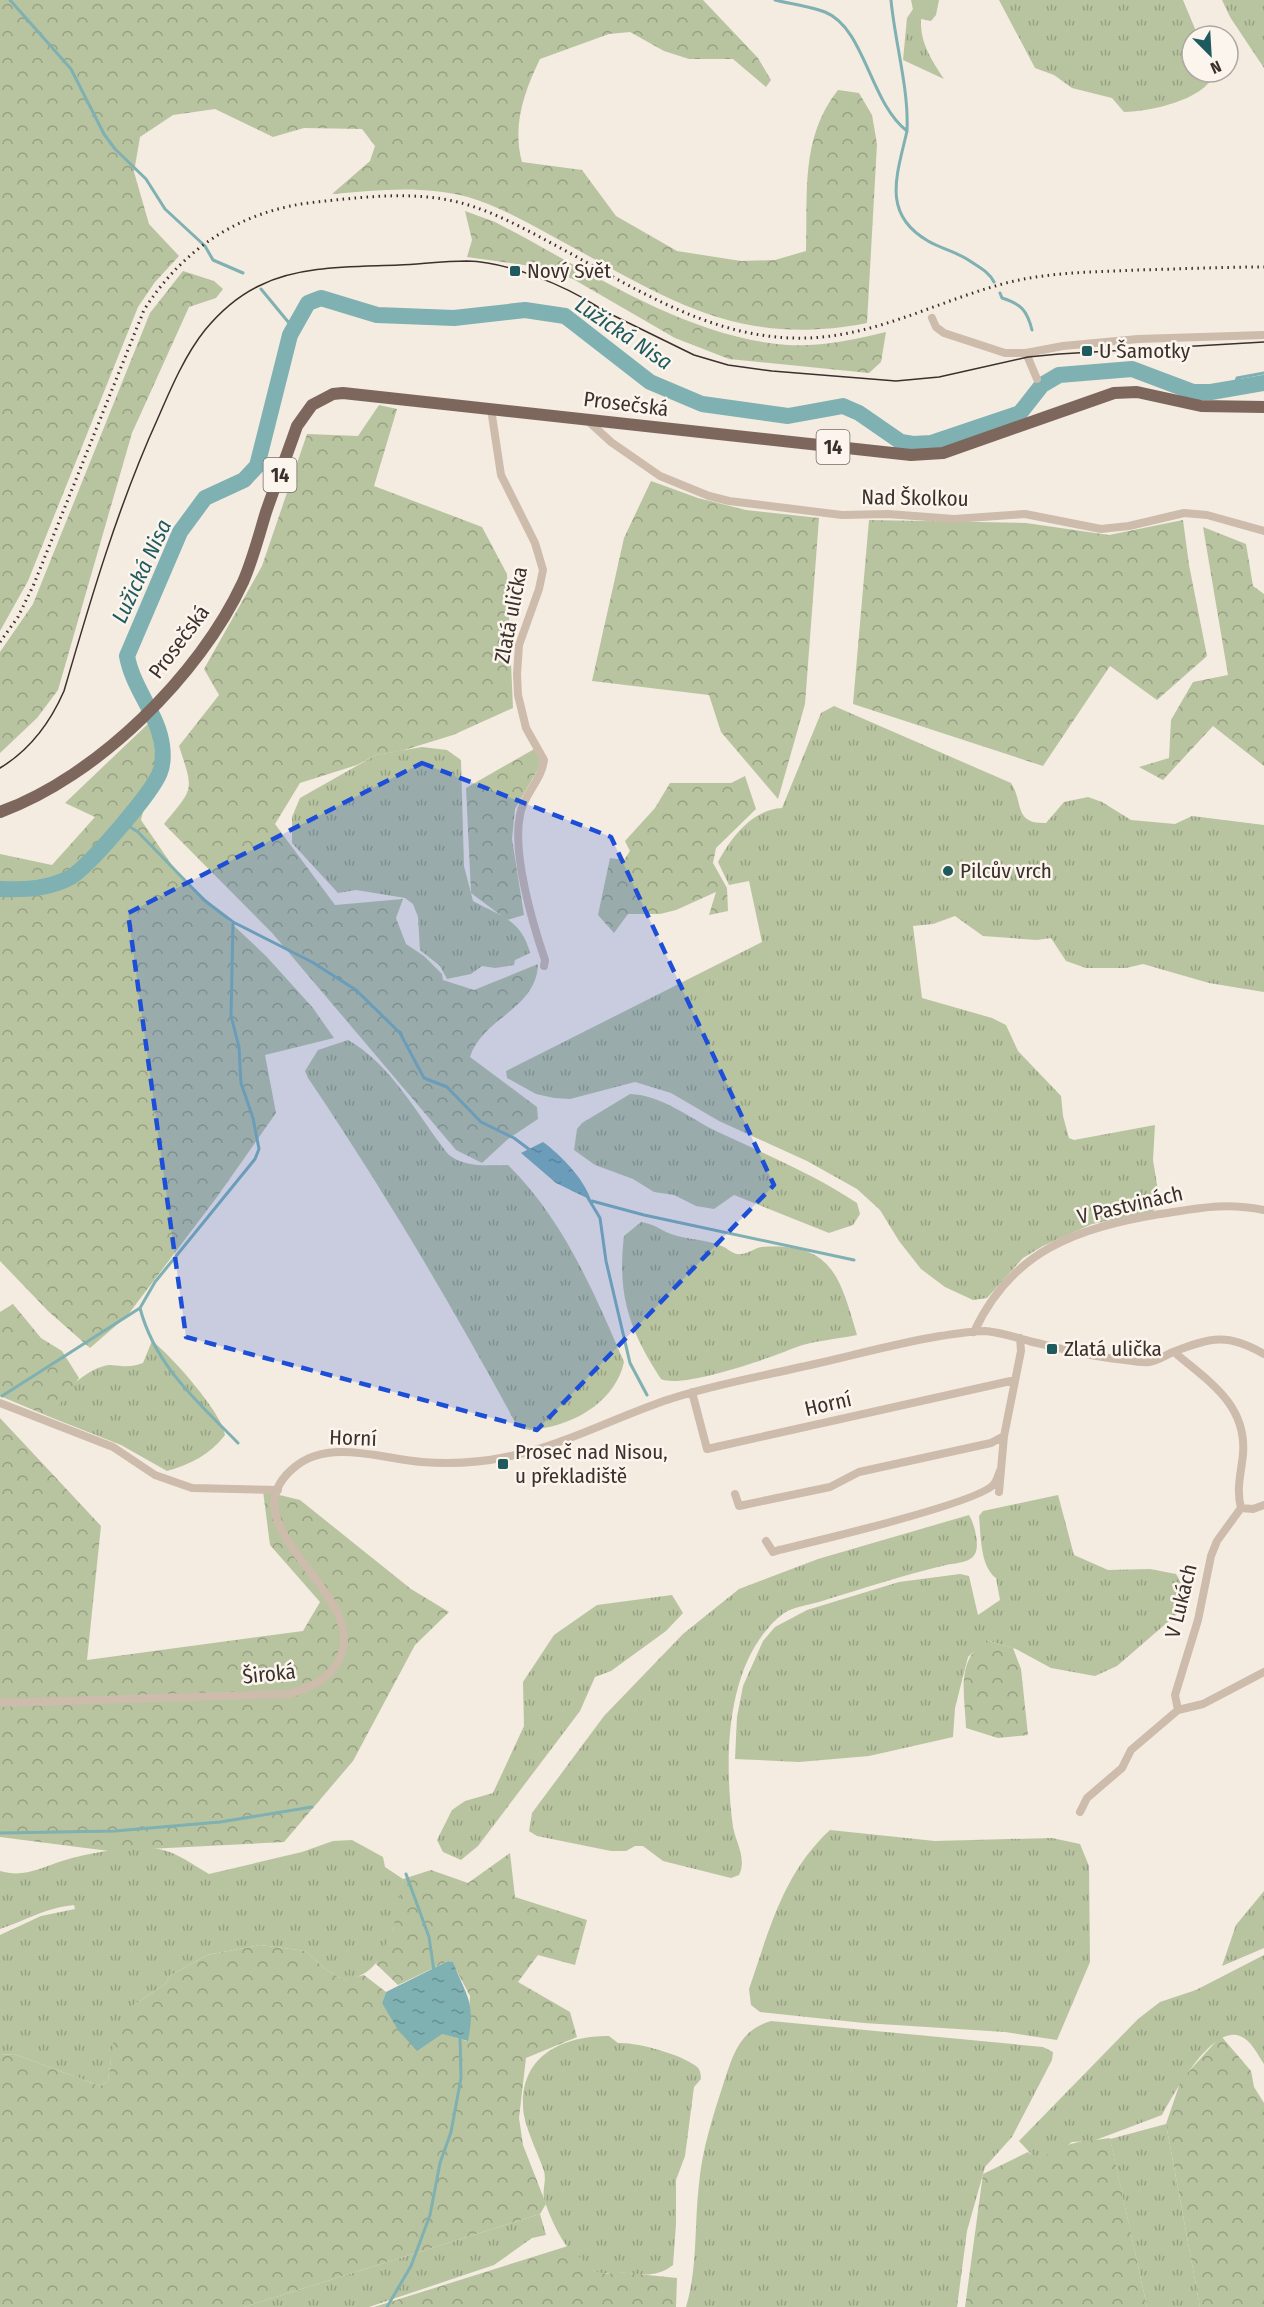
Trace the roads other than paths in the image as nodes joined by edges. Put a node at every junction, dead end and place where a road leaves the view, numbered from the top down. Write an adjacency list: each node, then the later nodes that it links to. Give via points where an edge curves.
1 (932, 318): 3 (street, via 944,333 1005,354)
2 (1264, 335): 3 (street, via 1138,339)
3 (1026, 353): 4 (street)
4 (1037, 379)
5 (1264, 406): 7 (main road, Prosečská / 14, via 1201,406 1137,392 1114,393 931,455)
6 (491, 409): 7 (main road, Prosečská / 14); 9 (main road, Prosečská / 14, via 343,393 312,405 297,426 243,582 196,658 141,719 68,780); 10 (street, Zlatá ulička, via 501,475 535,543 543,570 519,645 517,674 526,728 544,760 519,814 529,907)
7 (586, 419): 8 (street, Nad Školkou, via 660,476 729,501 842,515 954,519 1025,514 1101,529 1184,513 1207,515)
8 (1264, 531)
9 (0, 812)
10 (544, 966)
11 (1264, 1210): 12 (street, V Pastvinách, via 1216,1204 1087,1230 1023,1264 983,1312)
12 (974, 1332): 13 (street, Horní); 17 (street, Horní, via 940,1336)
13 (1020, 1338): 14 (street, Horní, via 1090,1356 1149,1362); 16 (street)
14 (1174, 1352): 15 (street, Horní, via 1225,1337); 25 (street, via 1226,1396 1236,1410 1244,1432 1237,1493)
15 (1264, 1354)
16 (1014, 1380): 17 (street, Horní, via 707,1449); 19 (street)
17 (692, 1392): 21 (street, Horní, via 507,1457 444,1463 349,1453 317,1455 294,1467)
18 (0, 1403): 21 (street, via 113,1447 155,1475 192,1488)
19 (1004, 1436): 20 (street); 23 (street, via 991,1443 860,1472 830,1487 739,1506)
20 (1000, 1471): 22 (street); 26 (street, via 994,1485 967,1498 770,1553)
21 (278, 1490): 28 (street, Široká, via 276,1512 286,1540 334,1603 343,1624 343,1650 323,1679 289,1694)
22 (999, 1492)
23 (735, 1494)
24 (1264, 1505): 25 (street)
25 (1241, 1508): 29 (street, V Lukách, via 1211,1556 1198,1620 1175,1695)
26 (766, 1541)
27 (1264, 1672): 29 (street, via 1203,1704)
28 (0, 1703)
29 (1178, 1710): 30 (street, via 1138,1743 1122,1768 1087,1798)
30 (1080, 1812)

